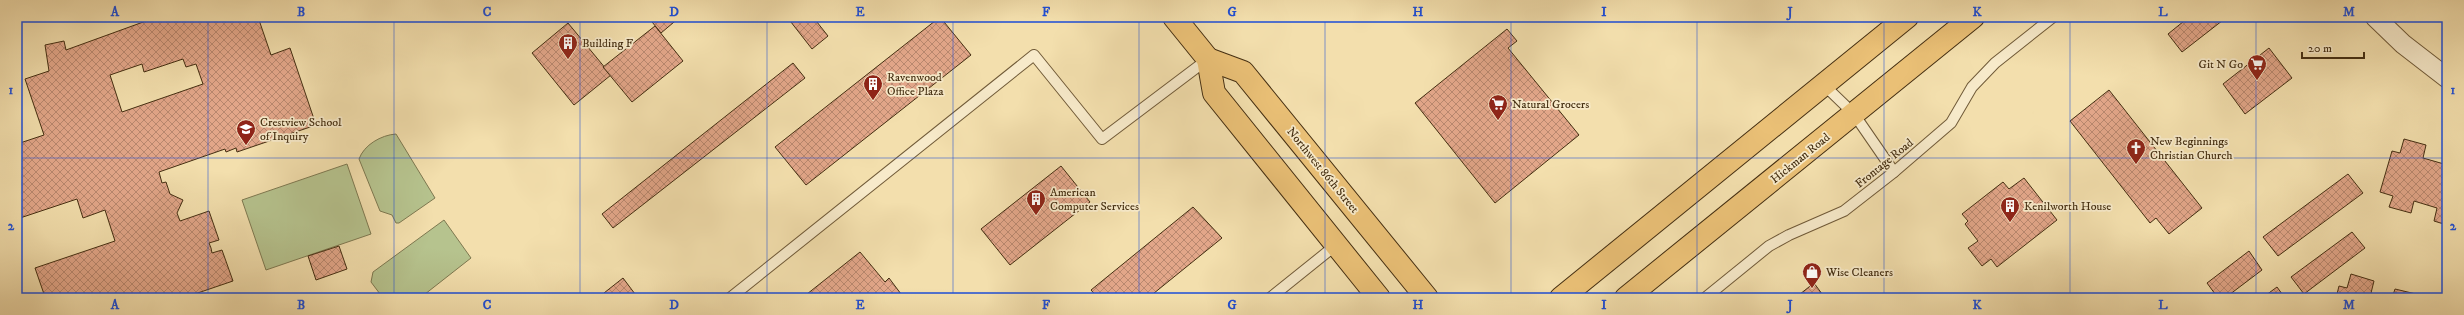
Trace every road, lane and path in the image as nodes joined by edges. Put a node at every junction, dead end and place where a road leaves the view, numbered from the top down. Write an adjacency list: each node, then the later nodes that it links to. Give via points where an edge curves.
1 (1174, 17): 6 (main road)
2 (1907, 17): 8 (main road)
3 (1973, 17): 9 (main road, Hickman Road)
4 (2052, 17): 10 (lane, Frontage Road, via 1995,63 1972,87 1951,123)
5 (2376, 17): 7 (street, via 2403,44)
6 (1208, 59): 11 (main road, via 1214,93); 12 (lane, via 1102,139 1034,55); 15 (main road, Northwest 86th Street, via 1243,72)
7 (2447, 78)
8 (1824, 85): 9 (lane); 16 (main road)
9 (1854, 114): 10 (lane); 17 (main road, Hickman Road)
10 (1894, 172): 18 (lane, Frontage Road, via 1844,211 1769,246)
11 (1336, 244): 13 (lane); 14 (main road)
12 (730, 298)
13 (1270, 298)
14 (1379, 298)
15 (1427, 298)
16 (1561, 298)
17 (1626, 298)
18 (1705, 298)

